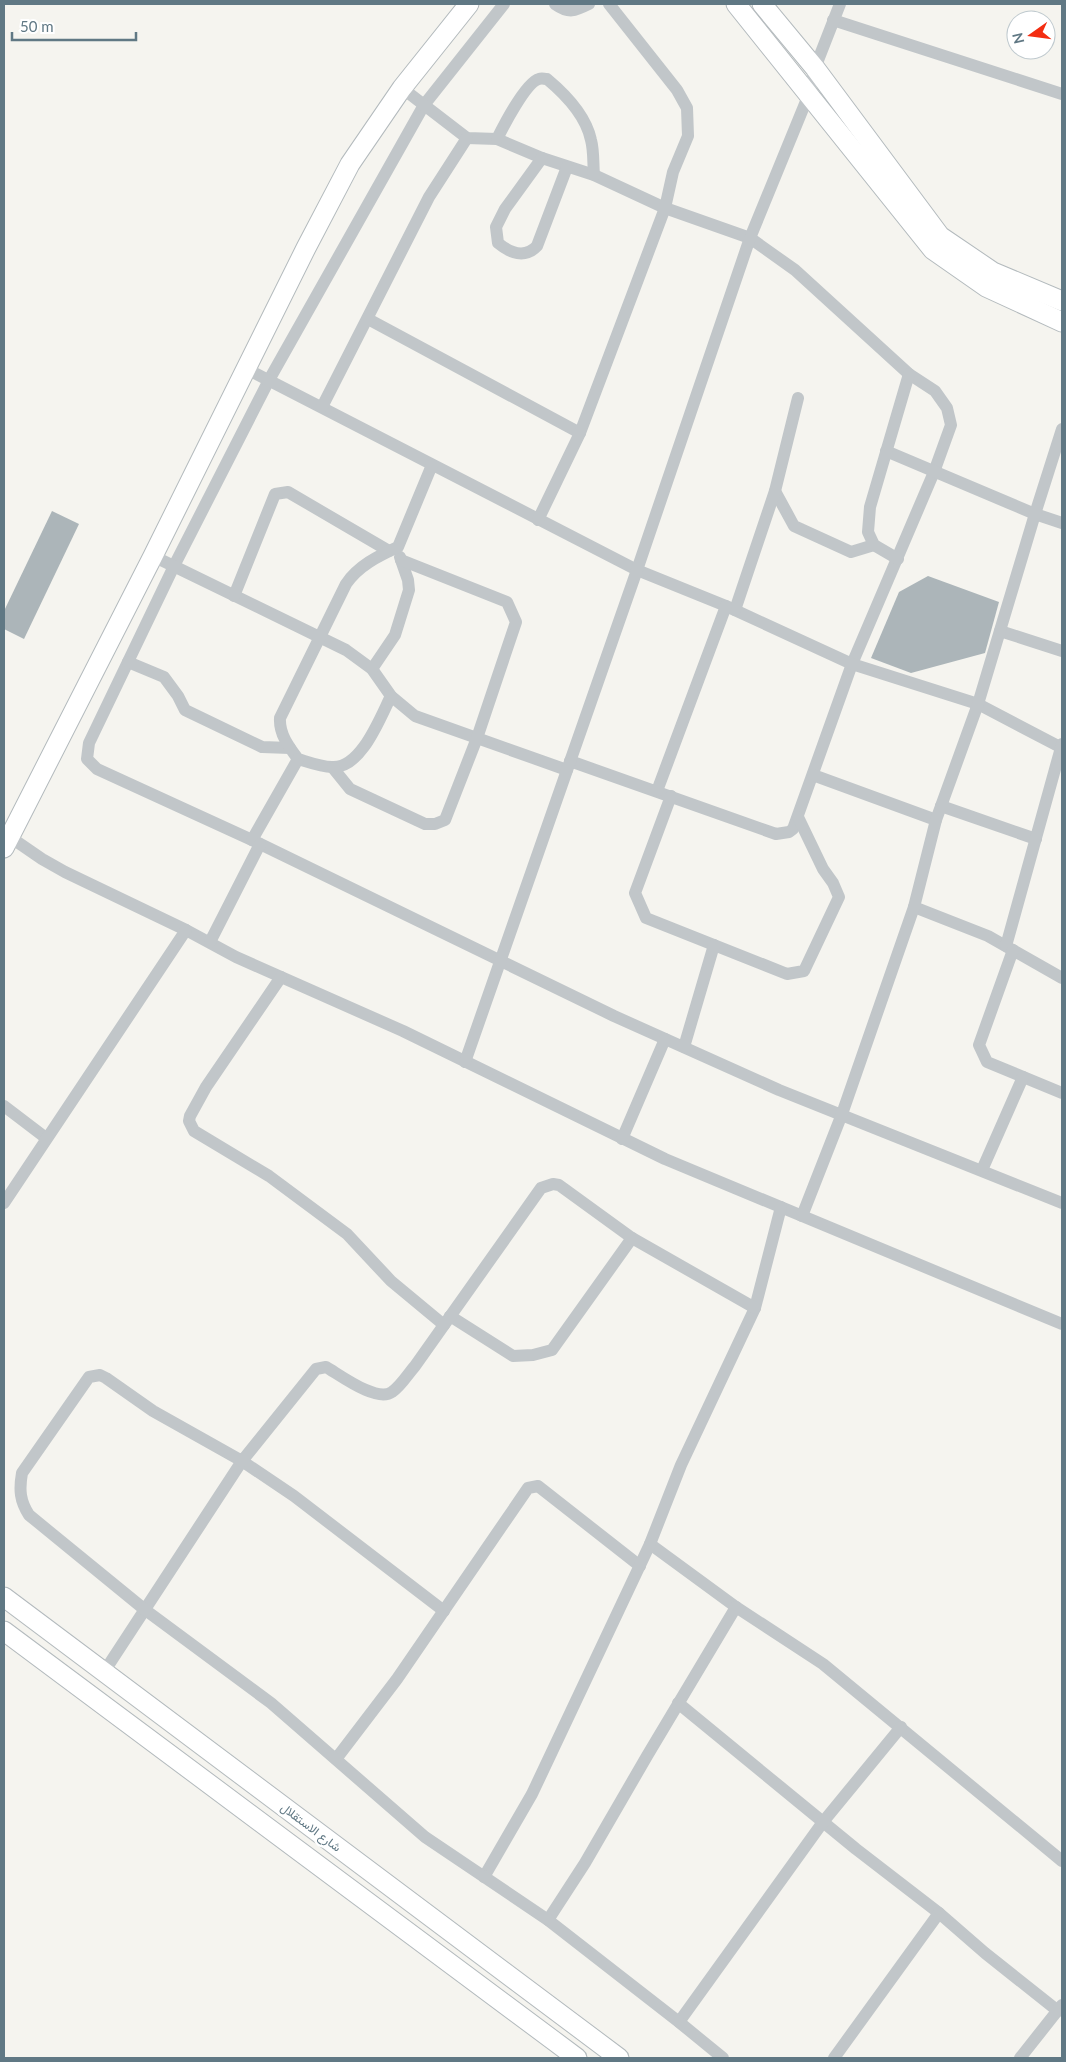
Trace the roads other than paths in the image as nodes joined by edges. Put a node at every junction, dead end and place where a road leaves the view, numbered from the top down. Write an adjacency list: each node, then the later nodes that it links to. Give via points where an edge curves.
1 (469, 4): 11 (street)
2 (504, 4): 14 (street)
3 (555, 4): 4 (street, via 564,11 572,11)
4 (589, 4)
5 (609, 4): 20 (street, via 678,90 687,108 688,136 673,172)
6 (736, 4): 12 (street)
7 (762, 4): 10 (street)
8 (840, 4): 9 (street)
9 (834, 20): 10 (street); 13 (street)
10 (815, 68): 12 (street); 22 (street, via 940,236 993,272)
11 (402, 88): 14 (street); 25 (street, via 350,164)
12 (810, 94): 21 (street); 24 (street, via 933,250 986,287)
13 (1062, 94)
14 (424, 105): 15 (street); 27 (street)
15 (468, 138): 16 (street); 23 (street, via 428,197)
16 (497, 140): 17 (street); 19 (street, via 530,85 538,79 547,79 583,119 591,139)
17 (542, 158): 18 (street); 18 (street, via 496,227 498,243 507,251 520,254 531,252 537,246)
18 (567, 167): 19 (street)
19 (594, 176): 20 (street)
20 (665, 208): 21 (street); 31 (street)
21 (750, 238): 26 (street, via 795,270); 45 (street)
22 (1062, 301)
23 (368, 320): 29 (street); 31 (street)
24 (1062, 322)
25 (246, 368): 27 (street); 41 (street)
26 (909, 374): 32 (street); 34 (street, via 934,391 947,408 950,425)
27 (269, 380): 29 (street); 44 (street)
28 (798, 398): 35 (street)
29 (322, 407): 33 (street)
30 (1062, 429): 36 (street)
31 (580, 433): 37 (street)
32 (886, 451): 34 (street); 39 (street, via 870,507 868,532)
33 (432, 465): 37 (street); 40 (street)
34 (934, 472): 36 (street); 42 (street)
35 (775, 490): 39 (street, via 794,526 851,552); 47 (street)
36 (1034, 514): 38 (street); 48 (street)
37 (538, 520): 45 (street)
38 (1062, 523)
39 (874, 545): 42 (street)
40 (394, 549): 43 (street); 46 (street, via 288,492 275,494); 49 (street, via 351,576)
41 (153, 556): 44 (street); 69 (street)
42 (898, 558): 52 (street)
43 (401, 560): 53 (street, via 409,590 394,635); 56 (street, via 507,602 516,622)
44 (174, 566): 46 (street); 51 (street)
45 (637, 570): 47 (street); 60 (street)
46 (234, 596): 49 (street)
47 (730, 608): 52 (street); 63 (street)
48 (1000, 632): 50 (street); 55 (street)
49 (320, 637): 53 (street, via 346,650); 58 (street, via 280,718 279,728)
50 (1062, 651)
51 (128, 662): 58 (street, via 164,677 185,710 262,747); 70 (street, via 88,742 87,759 97,769)
52 (852, 664): 55 (street); 62 (street)
53 (372, 669): 54 (street)
54 (391, 696): 56 (street, via 415,716); 61 (street, via 366,744 349,763)
55 (978, 704): 57 (street); 65 (street)
56 (477, 738): 60 (street); 61 (street, via 445,820 435,824 425,824 350,789)
57 (1062, 747): 68 (street)
58 (290, 748): 59 (street)
59 (298, 759): 61 (street); 70 (street)
60 (568, 766): 63 (street); 76 (street)
61 (333, 768)
62 (813, 774): 66 (street); 67 (street)
63 (657, 791): 64 (street)
64 (671, 796): 66 (street, via 776,834 793,829); 74 (street, via 636,893 646,918)
65 (941, 806): 67 (street); 68 (street)
66 (798, 817): 74 (street, via 839,897 804,971 787,974)
67 (936, 820): 71 (street)
68 (1036, 839): 75 (street)
69 (7, 842): 72 (street)
70 (256, 842): 73 (street); 76 (street)
71 (914, 907): 75 (street); 85 (street)
72 (186, 930): 73 (street); 86 (street)
73 (210, 942): 77 (street)
74 (714, 945): 80 (street)
75 (1010, 948): 78 (street); 82 (street, via 979,1046 987,1062)
76 (500, 960): 79 (street); 81 (street)
77 (281, 977): 81 (street); 95 (street, via 206,1087 190,1116 191,1126 194,1131 269,1176 347,1234 390,1281)
78 (1062, 978)
79 (665, 1039): 80 (street); 87 (street)
80 (684, 1047): 85 (street)
81 (465, 1062): 87 (street)
82 (1023, 1076): 83 (street); 88 (street)
83 (1062, 1093)
84 (4, 1106): 86 (street)
85 (842, 1114): 88 (street); 92 (street)
86 (46, 1138): 89 (street)
87 (622, 1139): 91 (street)
88 (982, 1170): 90 (street)
89 (4, 1203)
90 (1062, 1203)
91 (780, 1207): 92 (street); 94 (street)
92 (802, 1216): 96 (street)
93 (632, 1238): 94 (street); 95 (street, via 552,1350 513,1356); 95 (street, via 559,1186 541,1188)
94 (755, 1308): 98 (street, via 681,1465)
95 (447, 1321): 97 (street, via 415,1366 386,1395 370,1393 326,1366 316,1370)
96 (1062, 1324)
97 (242, 1461): 102 (street); 102 (street, via 153,1411 106,1378 95,1375 89,1378 22,1473 19,1490 22,1505 29,1515); 103 (street, via 294,1496)
98 (650, 1544): 99 (street); 101 (street)
99 (640, 1566): 103 (street, via 534,1486 528,1488); 111 (street, via 532,1794)
100 (4, 1596): 105 (street, شارع الاستقلال)
101 (736, 1607): 106 (street); 107 (street, via 823,1664)
102 (144, 1609): 105 (street); 108 (street, via 271,1703)
103 (444, 1611): 108 (street)
104 (4, 1631): 116 (street)
105 (104, 1672): 117 (street, شارع الاستقلال)
106 (678, 1703): 109 (street); 113 (street, via 590,1855)
107 (901, 1727): 109 (street); 110 (street)
108 (336, 1759): 111 (street, via 425,1838)
109 (823, 1822): 112 (street); 115 (street)
110 (1062, 1861)
111 (484, 1877): 113 (street)
112 (939, 1913): 114 (street); 119 (street)
113 (548, 1920): 115 (street)
114 (1060, 2008): 120 (street)
115 (680, 2022): 118 (street)
116 (577, 2058)
117 (619, 2058)
118 (723, 2058)
119 (834, 2058)
120 (1020, 2058)

